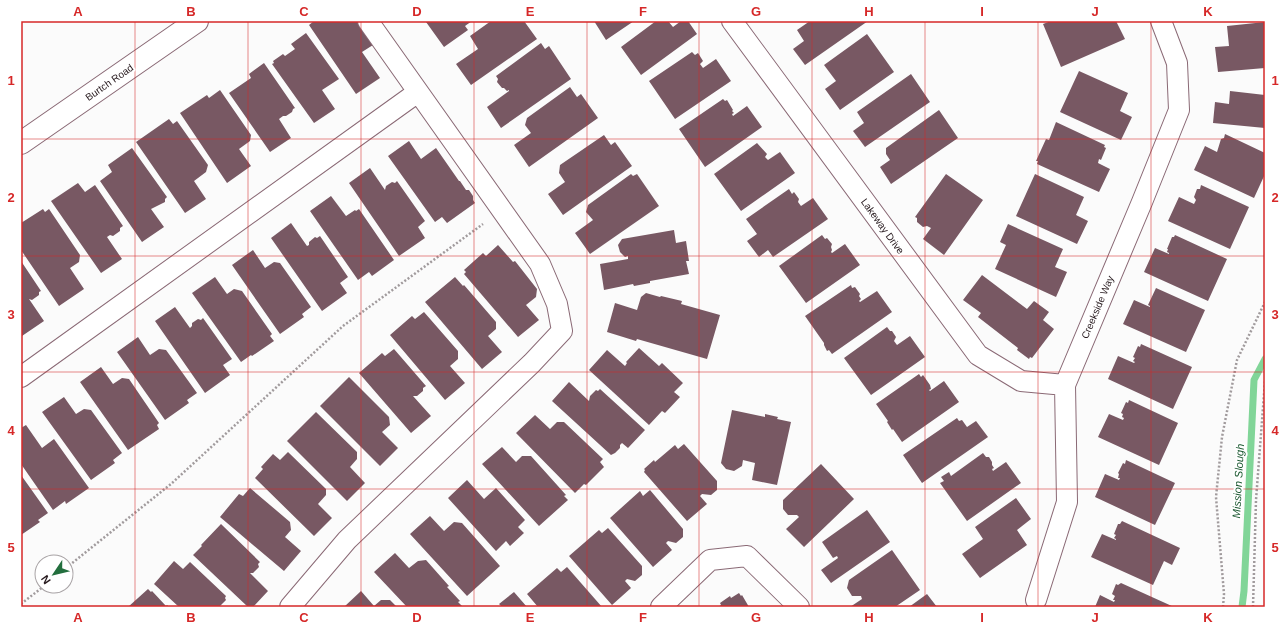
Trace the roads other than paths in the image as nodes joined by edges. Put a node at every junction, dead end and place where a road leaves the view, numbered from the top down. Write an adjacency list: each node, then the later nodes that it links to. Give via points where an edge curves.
1 (197, 21): 6 (main road, Burtch Road)
2 (368, 21): 5 (street)
3 (732, 21): 8 (street, Lakeway Drive, via 978,355 1021,381)
4 (1161, 21): 8 (street, Creekside Way, via 1177,63 1179,110)
5 (418, 92): 7 (street); 10 (street, via 540,264 557,304 562,331 521,374 347,540)
6 (21, 143)
7 (21, 377)
8 (1065, 385): 9 (street, Creekside Way, via 1067,502)
9 (1036, 600)
10 (290, 607)
11 (661, 607): 12 (street, via 710,560 747,556)
12 (799, 607)

